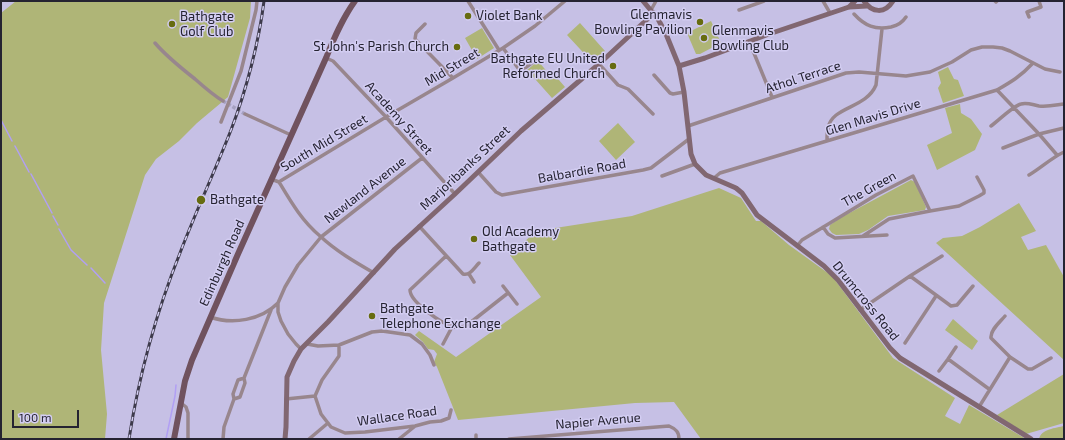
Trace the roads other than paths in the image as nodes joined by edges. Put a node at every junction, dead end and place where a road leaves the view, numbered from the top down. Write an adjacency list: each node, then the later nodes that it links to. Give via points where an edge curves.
1 (257, 1): 43 (street, via 241,71)
2 (355, 1): 25 (main road, Edinburgh Road, via 340,25)
3 (468, 1): 24 (street)
4 (565, 1): 24 (street, Mid Street)
5 (643, 1): 15 (main road)
6 (656, 1): 15 (street)
7 (764, 1): 14 (street)
8 (822, 1): 16 (street)
9 (856, 1): 13 (main road)
10 (893, 1): 12 (main road, via 883,10 872,9)
11 (1039, 1): 19 (street, via 1041,8 1027,12)
12 (866, 3): 13 (main road)
13 (849, 7): 16 (main road)
14 (739, 10)
15 (652, 12): 27 (main road, Marjoribanks Street); 29 (main road, via 666,34)
16 (830, 13): 22 (main road)
17 (854, 14): 21 (street, via 865,23)
18 (906, 17): 21 (street, via 902,24)
19 (1029, 17)
20 (424, 27): 33 (street, via 416,33 415,39)
21 (882, 29): 31 (street)
22 (749, 42): 29 (main road); 36 (street)
23 (155, 43): 37 (street, via 182,69)
24 (501, 49): 26 (street, via 522,70); 33 (street, Mid Street)
25 (326, 58): 42 (street, Academy Street, via 333,60); 48 (main road, Edinburgh Road)
26 (536, 60)
27 (599, 64): 41 (street, via 618,85 628,89); 56 (main road, Marjoribanks Street)
28 (1032, 64): 30 (street, Athol Terrace); 31 (street, Athol Terrace, via 1002,48 982,47 971,50 930,72 906,76); 34 (street, Glen Mavis Drive, via 1012,82)
29 (679, 66): 35 (main road)
30 (1060, 72)
31 (877, 73): 36 (street, Athol Terrace, via 846,73); 50 (street, via 873,92 833,118 828,128)
32 (654, 75): 35 (street, via 670,93)
33 (453, 78): 42 (street, Mid Street)
34 (997, 90): 39 (street); 50 (street, Glen Mavis Drive)
35 (684, 92): 44 (main road)
36 (772, 97): 44 (street, Athol Terrace)
37 (223, 101)
38 (1064, 104): 39 (street, via 1021,104)
39 (1014, 108): 45 (street); 47 (street)
40 (245, 114): 48 (street)
41 (653, 114)
42 (386, 117): 54 (street, Academy Street); 62 (street, South Mid Street)
43 (221, 122)
44 (688, 126): 49 (main road)
45 (991, 126)
46 (1064, 128): 47 (street)
47 (1039, 134): 51 (street); 53 (street)
48 (291, 135): 61 (main road, Edinburgh Road)
49 (689, 139): 55 (main road); 56 (street, Balbardie Road, via 651,168 502,195)
50 (827, 141): 60 (street, Glen Mavis Drive, via 720,173)
51 (1003, 148)
52 (1064, 152): 53 (street)
53 (1057, 155): 57 (street)
54 (422, 158): 63 (street, Academy Street); 69 (street, Newland Avenue)
55 (695, 164): 58 (street); 60 (main road, Drumcross Road, via 706,175)
56 (478, 172): 63 (main road, Marjoribanks Street)
57 (1029, 175)
58 (662, 176)
59 (977, 177): 64 (street, via 984,193 959,206)
60 (714, 178): 70 (main road, Drumcross Road, via 742,192 757,215)
61 (271, 179): 62 (street, South Mid Street); 87 (main road, Edinburgh Road)
62 (279, 182): 69 (street, via 300,216)
63 (455, 194): 65 (main road, Marjoribanks Street)
64 (930, 211): 66 (street, The Green, via 913,176); 68 (street, via 889,219)
65 (420, 226): 71 (street); 74 (main road, Marjoribanks Street)
66 (823, 227): 68 (street, via 835,238); 70 (street, The Green)
67 (887, 235): 68 (street)
68 (864, 236)
69 (321, 238): 74 (street); 82 (street, Newland Avenue, via 298,265)
70 (797, 246): 85 (main road, Drumcross Road, via 833,274)
71 (446, 256): 75 (street, via 463,274); 88 (street, via 410,292 426,312)
72 (942, 256): 76 (street)
73 (479, 264): 75 (street)
74 (374, 273): 90 (main road, Marjoribanks Street)
75 (469, 274): 77 (street)
76 (910, 276): 81 (street); 85 (street)
77 (474, 282)
78 (503, 286): 80 (street)
79 (973, 286): 81 (street, via 954,306)
80 (508, 293): 83 (street); 88 (street, via 466,326)
81 (936, 296): 89 (street)
82 (278, 303): 84 (street); 94 (street, via 281,321)
83 (517, 304)
84 (271, 310): 87 (street, via 242,320 229,321); 100 (street)
85 (860, 310): 106 (main road, Drumcross Road, via 900,358)
86 (1005, 316): 95 (street, via 993,330 991,338)
87 (210, 317): 105 (main road, Edinburgh Road, via 192,360)
88 (452, 327): 91 (street)
89 (905, 343)
90 (307, 344): 92 (street); 94 (main road, Marjoribanks Street)
91 (443, 344)
92 (339, 345): 98 (street, via 372,332 410,335 422,344); 102 (street, via 339,356 322,380)
93 (956, 347): 97 (street)
94 (301, 349): 104 (main road, via 287,377)
95 (1010, 357): 96 (street, via 1028,369); 101 (street)
96 (1052, 358)
97 (948, 360): 99 (street); 101 (street)
98 (434, 365)
99 (939, 371)
100 (244, 378): 103 (street, via 245,383 240,397); 103 (street, via 238,380 233,394)
101 (989, 389): 106 (street)
102 (316, 396): 104 (street); 108 (street, via 321,414)
103 (234, 399): 112 (street, via 224,427)
104 (286, 399): 113 (main road)
105 (180, 403): 110 (main road, Edinburgh Road); 111 (street, via 188,412)
106 (978, 407): 118 (main road, Drumcross Road)
107 (451, 410): 109 (street, Wallace Road, via 449,418)
108 (328, 423): 109 (street, Wallace Road, via 344,433); 114 (street)
109 (415, 426): 115 (street)
110 (174, 439)
111 (188, 439)
112 (223, 439)
113 (285, 439)
114 (309, 439)
115 (399, 439)
116 (509, 439): 117 (street, Napier Avenue, via 669,426 676,428)
117 (679, 439)
118 (1031, 439)

